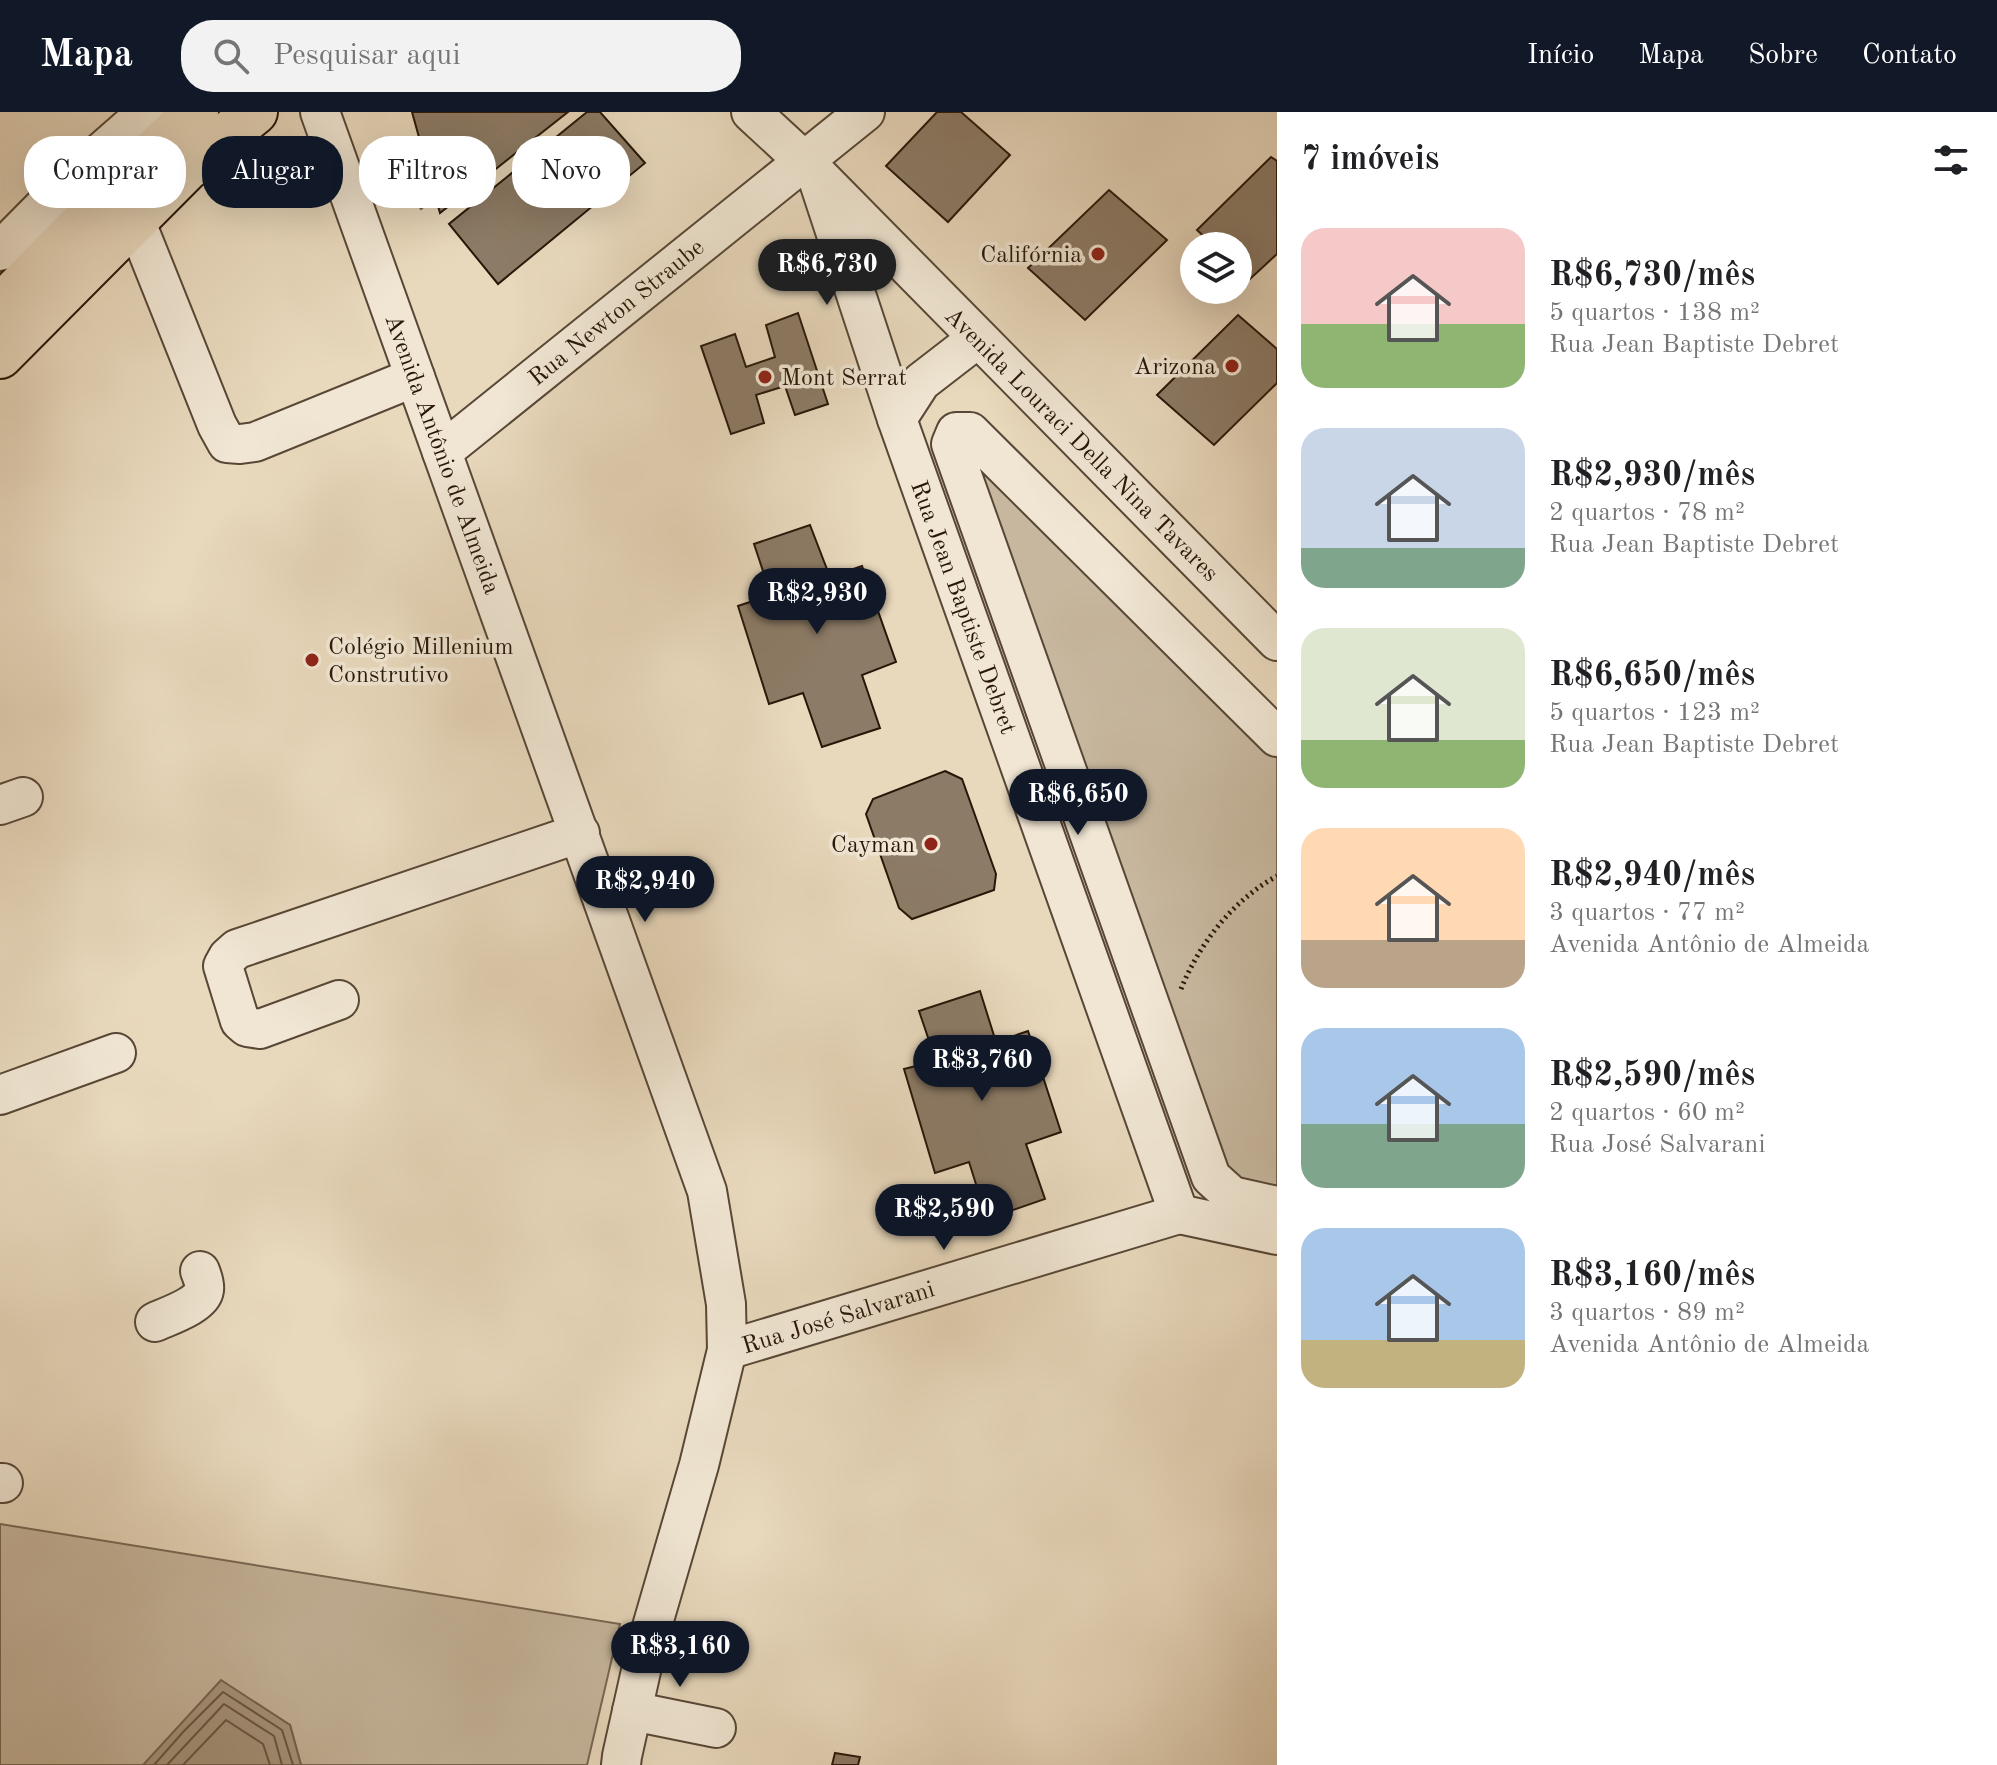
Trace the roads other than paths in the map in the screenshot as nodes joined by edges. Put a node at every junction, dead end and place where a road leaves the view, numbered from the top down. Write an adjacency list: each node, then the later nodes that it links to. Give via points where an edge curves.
1 (147, 112): 9 (street)
2 (196, 112): 10 (main road)
3 (255, 112): 8 (main road)
4 (320, 112): 13 (street, Avenida Antônio de Almeida)
5 (751, 112): 7 (street, Avenida Louraci Della Nina Tavares)
6 (865, 112): 7 (street, Rua Newton Straube)
7 (810, 169): 11 (street, Avenida Louraci Della Nina Tavares); 14 (street, Rua Jean Baptiste Debret); 15 (street, Rua Newton Straube)
8 (135, 220): 12 (main road); 13 (street, via 227,443 255,442)
9 (0, 249)
10 (0, 307)
11 (978, 338): 14 (street, via 921,382); 16 (street, Avenida Louraci Della Nina Tavares)
12 (0, 356)
13 (415, 377): 15 (street, Avenida Antônio de Almeida)
14 (897, 419): 23 (street, Rua Jean Baptiste Debret)
15 (442, 452): 18 (street, Avenida Antônio de Almeida)
16 (1277, 641)
17 (1277, 737): 22 (street, via 970,432 956,432 951,444 1211,1177 1232,1196)
18 (580, 833): 19 (street, via 237,949 223,966 240,1021 247,1027 260,1029); 27 (street, Avenida Antônio de Almeida, via 707,1191 726,1304)
19 (339, 1000)
20 (116, 1053): 21 (street)
21 (0, 1095)
22 (1277, 1206)
23 (1179, 1214): 24 (street); 27 (street, Rua José Salvarani)
24 (1277, 1235)
25 (200, 1271): 26 (street, via 200,1299)
26 (155, 1322)
27 (727, 1350): 28 (street, Avenida Antônio de Almeida)
28 (632, 1711): 29 (street); 30 (street, Avenida Antônio de Almeida)
29 (716, 1728)
30 (621, 1765)

